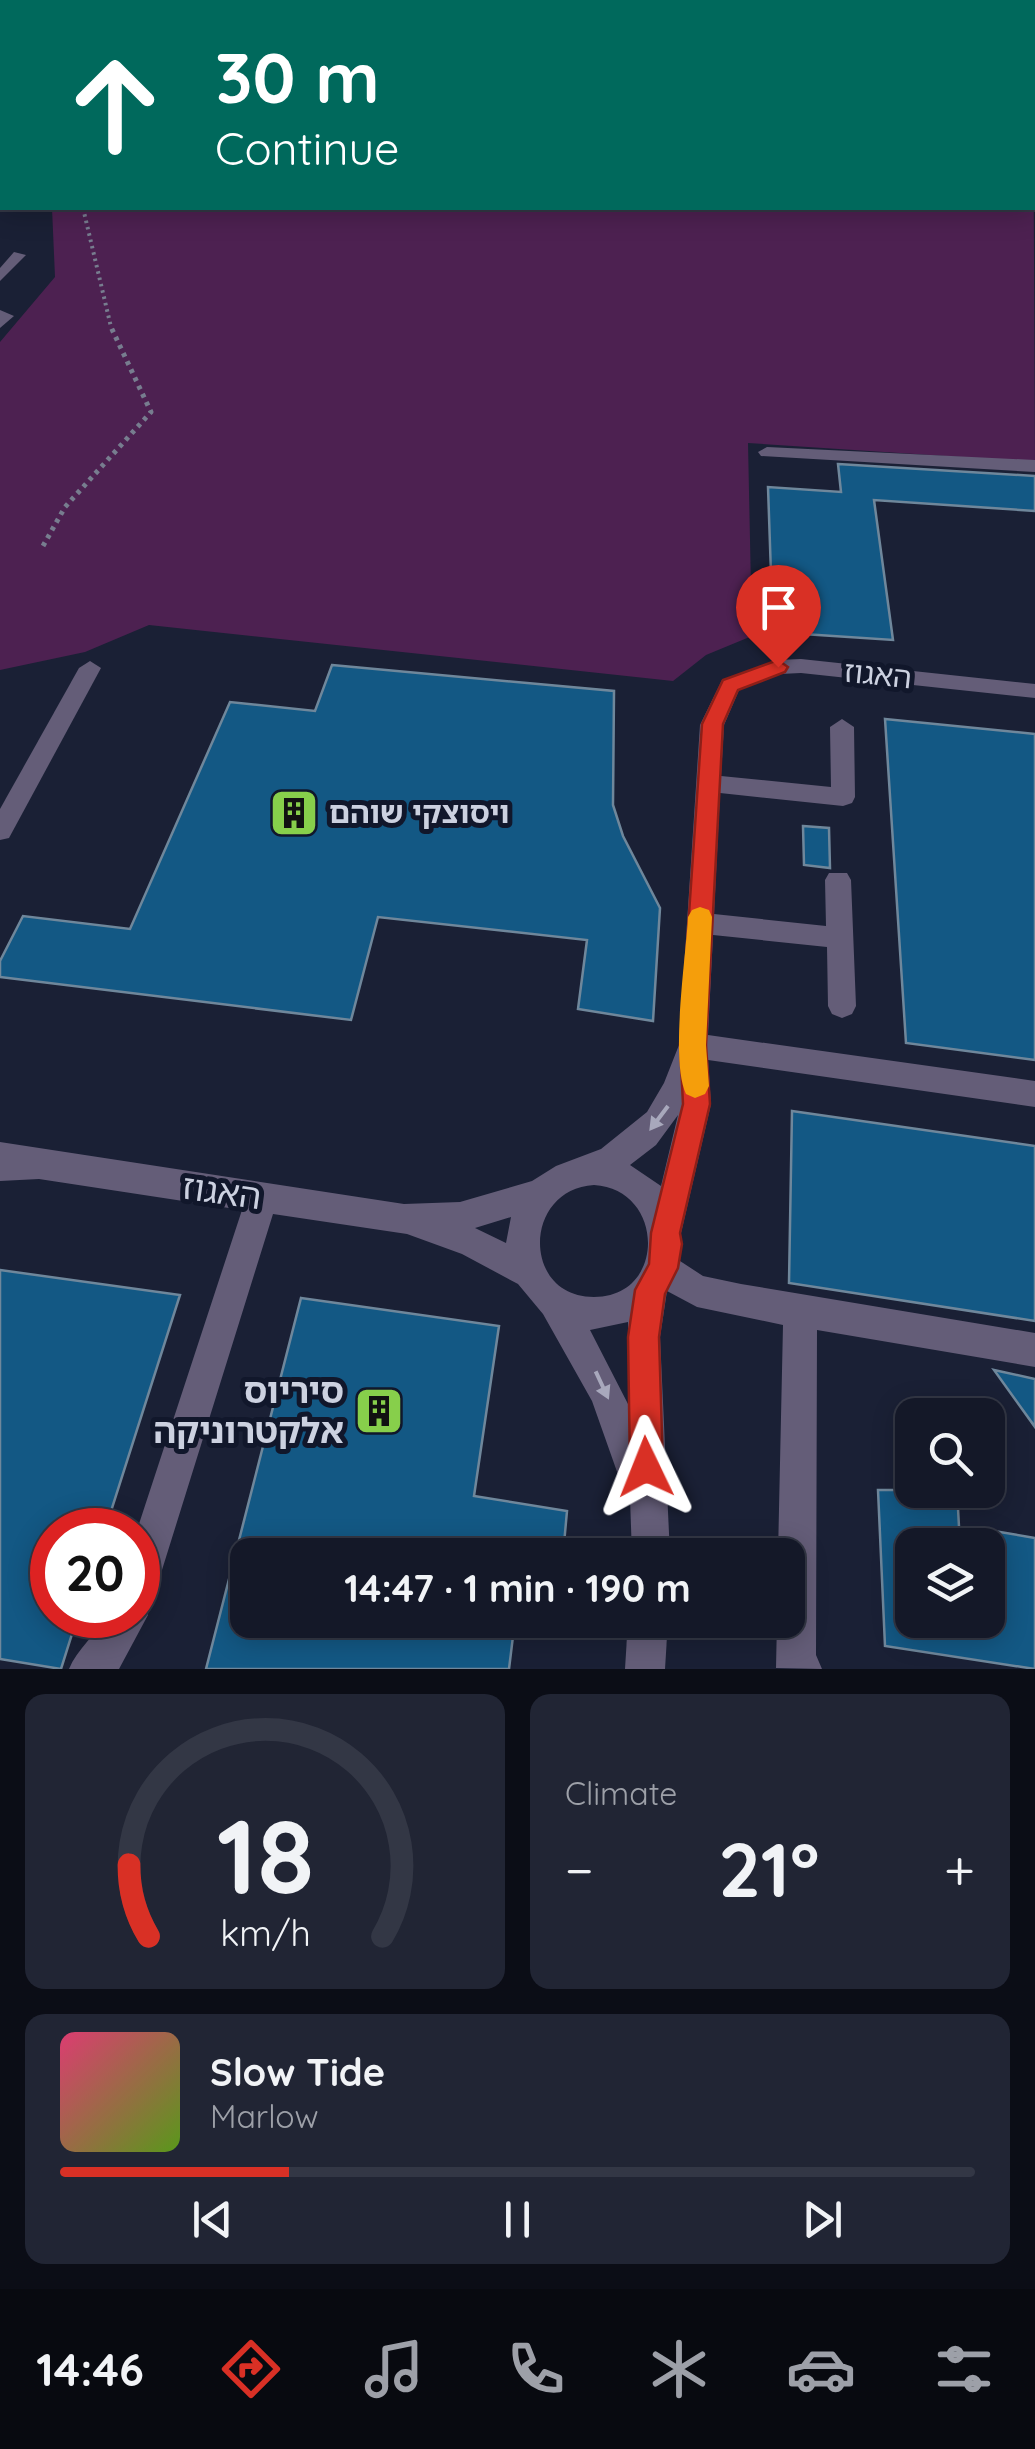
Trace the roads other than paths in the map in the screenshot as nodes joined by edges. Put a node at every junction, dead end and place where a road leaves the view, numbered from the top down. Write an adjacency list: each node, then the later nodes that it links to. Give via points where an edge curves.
1 (19, 255): 2 (street)
2 (0, 277)
3 (767, 452): 4 (street)
4 (1035, 466)
5 (90, 668): 9 (street)
6 (1035, 691): 8 (street, האגוז, via 778,667 730,685 719,703)
7 (842, 726): 8 (street, via 842,797)
8 (708, 783): 11 (street, האגוז)
9 (4, 817)
10 (838, 880): 12 (street)
11 (700, 923): 12 (street); 14 (street, האגוז)
12 (841, 938): 13 (street)
13 (842, 1006)
14 (693, 1045): 15 (street); 19 (street, האגוז, one-way to 19, via 676,1094 657,1122 630,1152); 23 (street, האגוז, via 696,1104)
15 (1035, 1094)
16 (0, 1156): 17 (street, האגוז)
17 (39, 1164): 18 (street, האגוז); 21 (street, האגוז)
18 (0, 1167)
19 (590, 1171): 20 (street, via 569,1174); 23 (street, via 633,1184 650,1199)
20 (539, 1194): 22 (street, האגוז, via 460,1217); 24 (street, via 520,1238)
21 (262, 1198): 22 (street, האגוז); 30 (street)
22 (404, 1218): 24 (street, האגוז)
23 (665, 1233): 25 (street)
24 (530, 1273): 26 (street)
25 (657, 1279): 26 (street, via 630,1306 605,1313 578,1312); 27 (street); 29 (street, via 644,1337)
26 (554, 1300): 29 (street, one-way to 29, via 606,1392)
27 (800, 1311): 28 (street); 36 (street, via 796,1668)
28 (1035, 1350)
29 (648, 1506): 31 (street)
30 (160, 1517)
31 (650, 1538)
32 (116, 1638): 34 (street)
33 (647, 1638): 35 (street)
34 (89, 1669)
35 (645, 1669)
36 (802, 1669)

